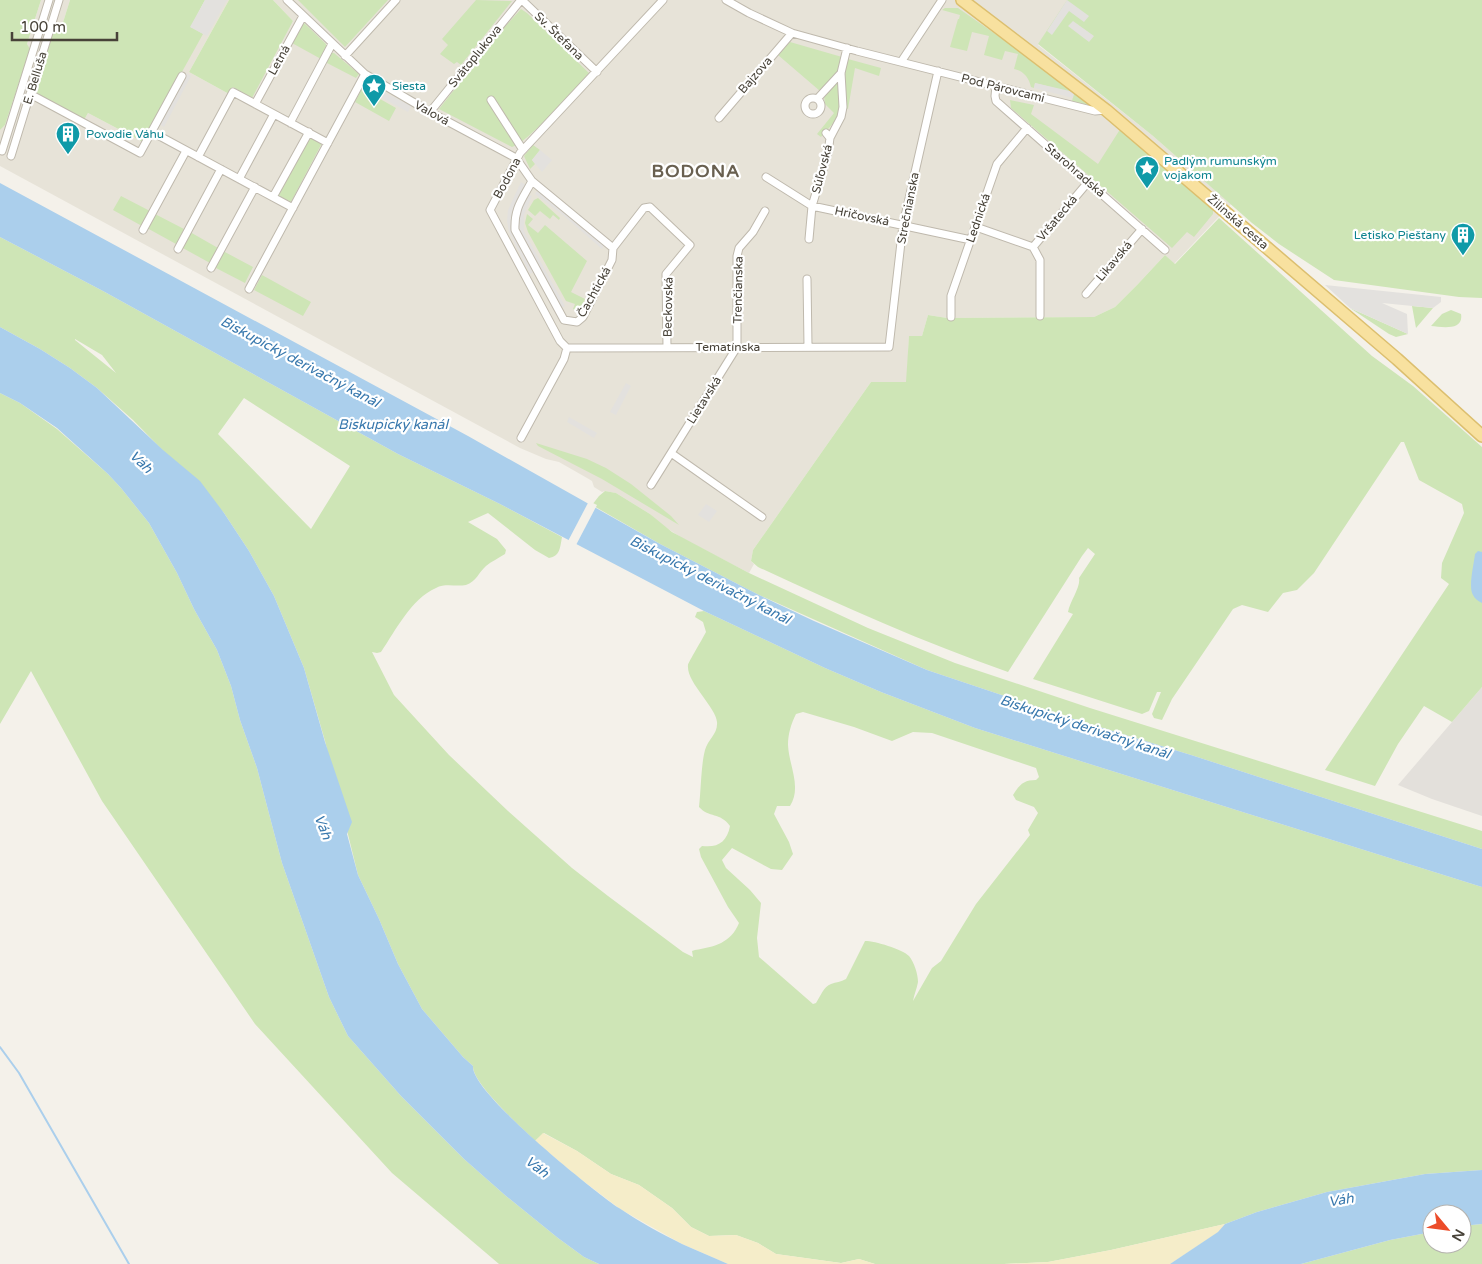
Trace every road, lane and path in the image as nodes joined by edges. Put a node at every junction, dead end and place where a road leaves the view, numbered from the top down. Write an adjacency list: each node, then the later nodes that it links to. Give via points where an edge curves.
1 (49, 0): 36 (street, E. Belluša)
2 (59, 0): 22 (street, E. Belluša)
3 (287, 0): 10 (street, Valová)
4 (396, 0): 14 (street)
5 (522, 0): 17 (street, Sv. Štefana); 27 (street, Svätoplukova)
6 (663, 0): 17 (street, Bodona)
7 (942, 0): 15 (street)
8 (962, 0): 26 (main road, Žilinská cesta)
9 (730, 1): 11 (street, Pod Párovcami)
10 (303, 16): 12 (street, Valová); 25 (street, Letná)
11 (792, 33): 13 (street, Pod Párovcami); 29 (street, Bajzova)
12 (332, 44): 14 (street, Valová); 30 (street)
13 (847, 48): 15 (street, Pod Párovcami); 18 (street)
14 (345, 56): 19 (street, Valová)
15 (900, 62): 16 (street, Pod Párovcami)
16 (938, 71): 21 (street, Pod Párovcami); 51 (street, Strečnianska)
17 (597, 72): 35 (street, Bodona)
18 (841, 73): 23 (street); 48 (street, Súľovská, via 841,117 828,136 828,153)
19 (365, 74): 27 (street, Valová); 34 (street)
20 (182, 76): 32 (street)
21 (996, 86): 26 (street, Pod Párovcami, via 1095,111); 31 (street, Starohradská, via 996,101)
22 (30, 94): 32 (street, via 140,153); 38 (street, E. Belluša)
23 (817, 99)
24 (491, 100): 35 (street)
25 (255, 104): 28 (street); 39 (street, via 233,92)
26 (1106, 110): 74 (main road, Žilinská cesta)
27 (430, 112): 40 (street, Valová)
28 (274, 114): 30 (street); 43 (street)
29 (719, 118)
30 (290, 122): 33 (street)
31 (1027, 128): 44 (street, Starohradská); 52 (street, Lednická, via 997,164)
32 (152, 132): 37 (street)
33 (308, 132): 34 (street); 47 (street)
34 (328, 143): 49 (street)
35 (523, 150): 40 (street, Bodona)
36 (2, 151)
37 (186, 151): 39 (street); 54 (street)
38 (11, 156)
39 (198, 157): 41 (street)
40 (516, 158): 45 (street); 64 (street, Bodona, via 490,210)
41 (221, 169): 43 (street); 59 (street)
42 (766, 177): 48 (street, Súľovská)
43 (239, 179): 46 (street)
44 (1089, 181): 53 (street, Starohradská); 57 (street, Vršatecká)
45 (532, 182): 58 (street); 62 (street, Čachtická, via 516,210 515,230)
46 (255, 188): 47 (street); 61 (street)
47 (274, 198): 49 (street)
48 (812, 206): 51 (street, Hričovská); 55 (street, Súľovská)
49 (293, 208): 65 (street)
50 (764, 211): 71 (street, Trenčianska, via 736,256)
51 (903, 225): 56 (street, Hričovská); 72 (street, Strečnianska)
52 (976, 227): 56 (street, Lednická); 57 (street)
53 (1142, 228): 60 (street, Starohradská); 66 (street, Likavská)
54 (143, 230)
55 (810, 239)
56 (971, 240): 68 (street, Lednická, via 951,296)
57 (1033, 247): 67 (street, Vršatecká, via 1040,260)
58 (613, 248): 62 (street, Čachtická, via 612,260 583,318 577,322 564,320); 70 (street, Beckovská, via 644,208 650,207 690,245 666,274)
59 (178, 249)
60 (1165, 250)
61 (211, 268)
62 (542, 280): 64 (street)
63 (807, 280): 69 (street)
64 (531, 287): 73 (street, Bodona)
65 (249, 289)
66 (1086, 294)
67 (1040, 316)
68 (951, 317)
69 (808, 346): 71 (street, Tematínska); 72 (street, Tematínska)
70 (667, 347): 71 (street, Tematínska); 73 (street, Tematínska)
71 (738, 347): 76 (street, Lietavská)
72 (889, 347)
73 (567, 348): 75 (street)
74 (1482, 436)
75 (521, 438)
76 (671, 453): 77 (street, Lietavská); 78 (street)
77 (651, 485)
78 (762, 517)

